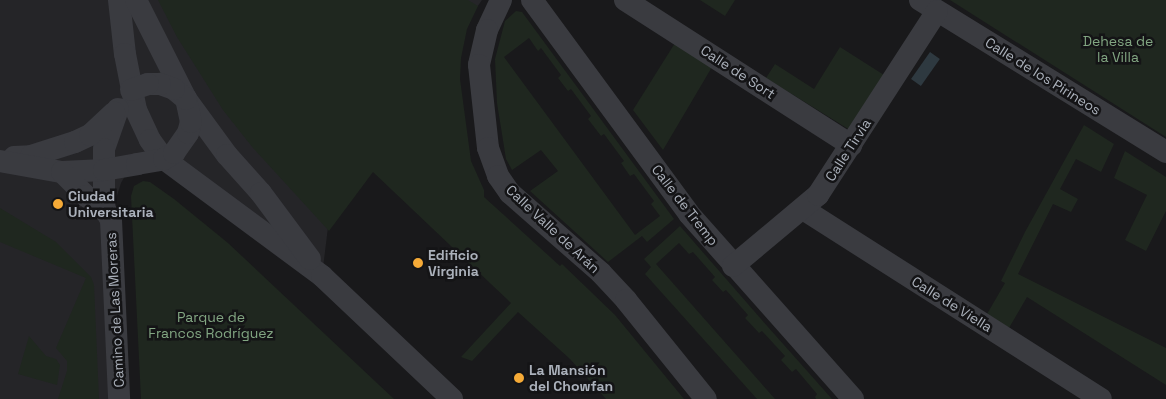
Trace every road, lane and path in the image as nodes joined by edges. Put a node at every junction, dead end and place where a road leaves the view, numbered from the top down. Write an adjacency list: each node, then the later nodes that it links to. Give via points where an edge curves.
1 (120, 0): 7 (street)
2 (136, 0): 8 (street)
3 (501, 0): 24 (street, Calle Valle de Arán, via 487,30 479,65 488,148 498,176 510,193 601,273)
4 (532, 0): 19 (street, Calle de Tremp, via 689,214)
5 (625, 0): 10 (street, Calle de Sort)
6 (928, 5): 10 (street, Calle Tirvia); 11 (street, Calle de los Pirineos)
7 (131, 90): 8 (street, via 160,84 174,89); 9 (street); 12 (street, via 150,140)
8 (186, 99): 12 (street, via 191,122 188,134); 20 (street)
9 (118, 109): 13 (street, via 90,135 65,146 31,156); 15 (street, Camino de Las Moreras, via 104,149)
10 (851, 144): 17 (street, Calle Tirvia, via 830,179)
11 (1166, 152)
12 (164, 159): 14 (street); 20 (street)
13 (0, 160): 16 (street)
14 (137, 164): 15 (street); 18 (street, Camino de Las Moreras, via 129,169 121,183 116,210)
15 (104, 170): 16 (street); 18 (street, Camino de Las Moreras)
16 (62, 172): 18 (street)
17 (803, 209): 19 (street, Calle Tirvia); 21 (street, Calle de Viella)
18 (107, 214): 22 (street, Camino de Las Moreras)
19 (733, 266): 25 (street, Calle de Tremp)
20 (322, 276): 23 (street)
21 (1072, 391): 26 (street, Calle de Viella)
22 (119, 399)
23 (452, 399)
24 (706, 399)
25 (853, 399)
26 (1101, 399)

